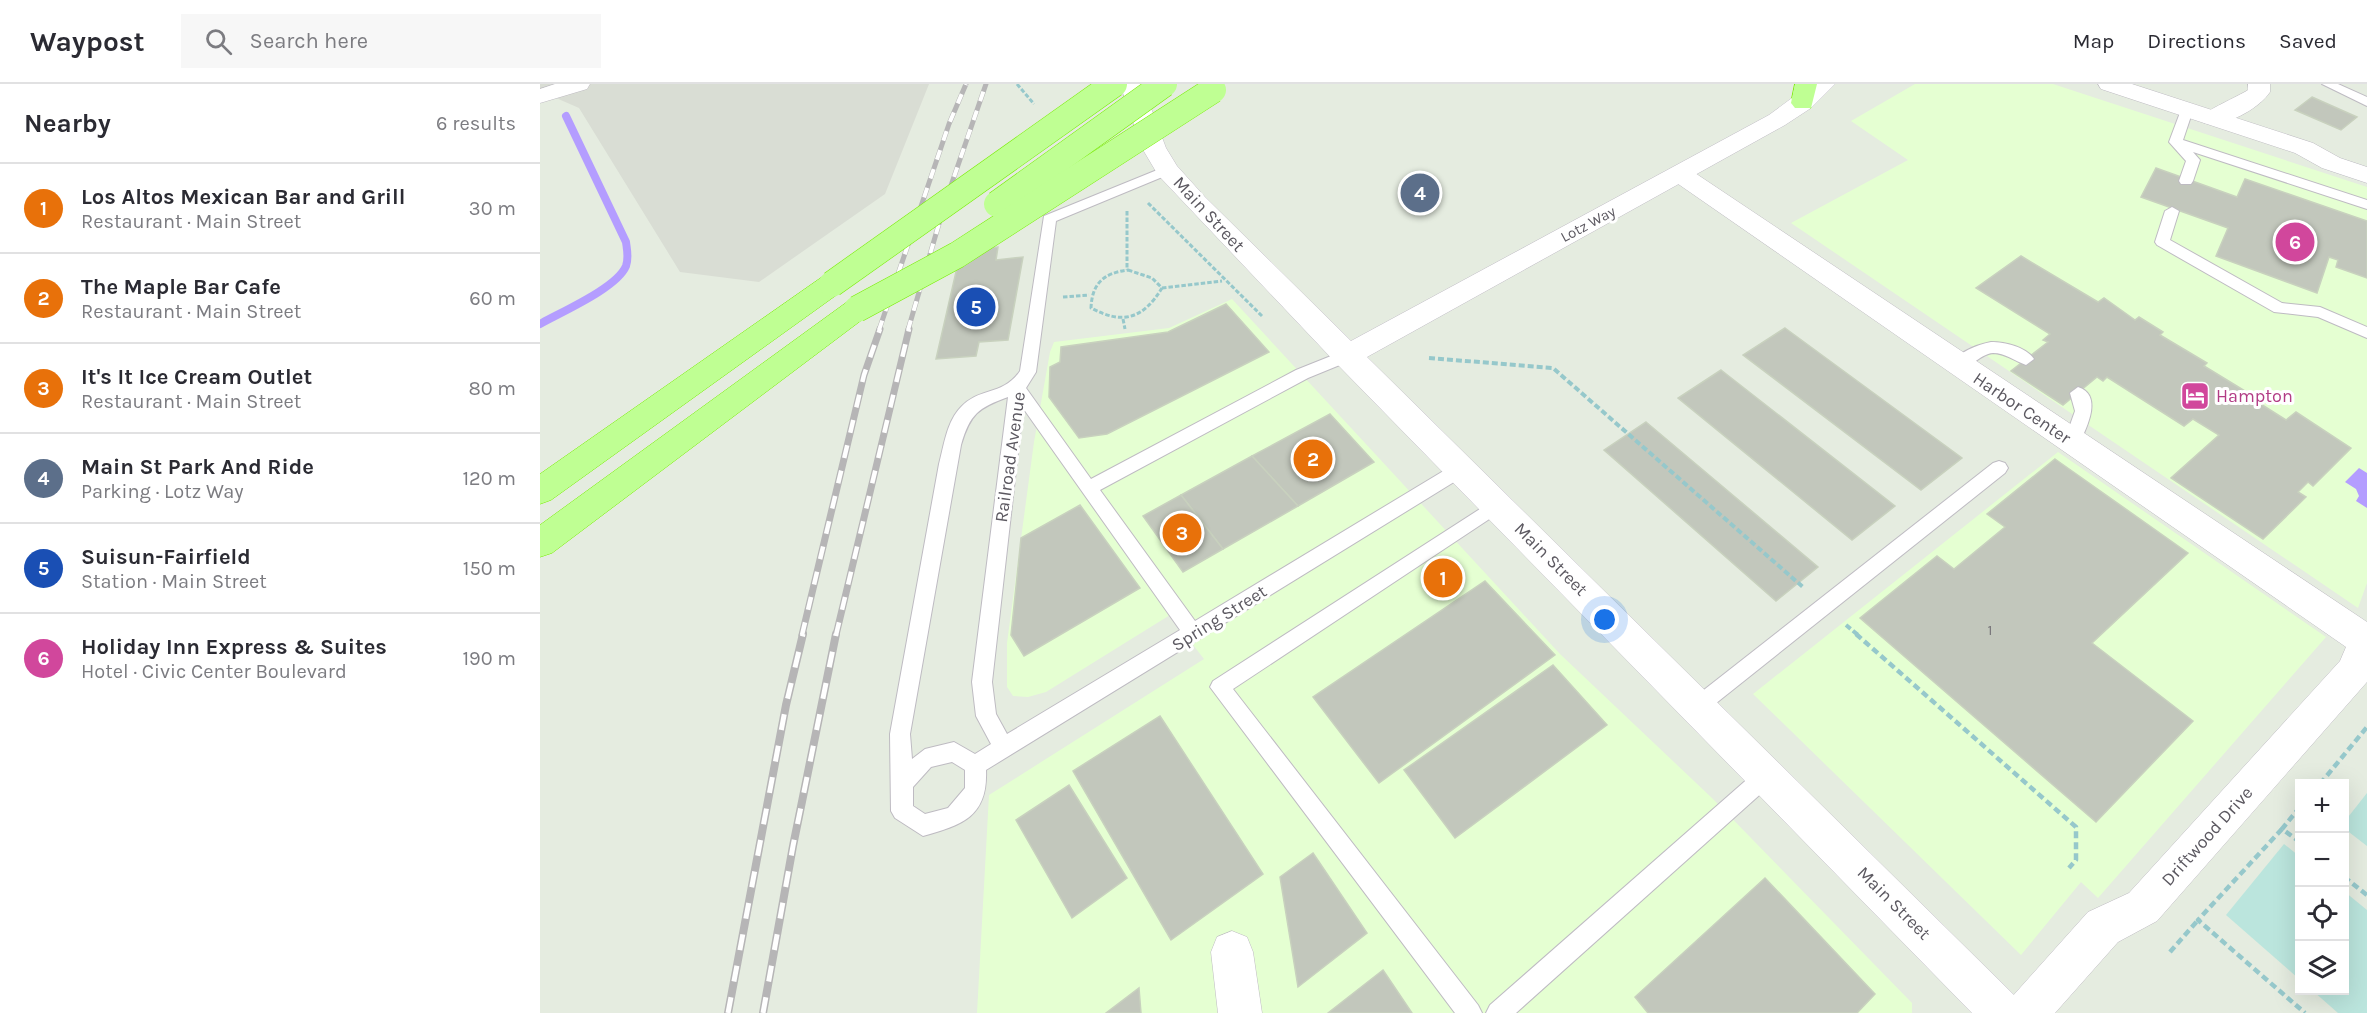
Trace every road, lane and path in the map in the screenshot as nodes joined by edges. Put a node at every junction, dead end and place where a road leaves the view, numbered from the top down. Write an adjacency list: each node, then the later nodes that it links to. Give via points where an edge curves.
1 (579, 84): 12 (main road)
2 (1114, 84): 39 (highway, bridge, via 832,284)
3 (1131, 84): 19 (main road, Main Street, via 1154,148)
4 (1164, 84): 30 (highway, bridge)
5 (1824, 84): 11 (main road, Lotz Way)
6 (2109, 84): 14 (main road)
7 (2239, 84): 15 (main road, via 2217,99)
8 (2259, 84): 15 (main road, via 2259,92)
9 (2328, 84): 13 (lane)
10 (1217, 87): 30 (highway, bridge, via 957,255)
11 (1805, 94): 20 (main road, Lotz Way)
12 (540, 96)
13 (2367, 102)
14 (2187, 110): 15 (main road); 16 (lane)
15 (2212, 118): 17 (main road)
16 (2176, 142): 22 (lane, via 2193,160); 25 (lane)
17 (2304, 148): 18 (main road, via 2337,150); 21 (main road, via 2331,163)
18 (2367, 160)
19 (1167, 170): 23 (lane, Railroad Avenue); 35 (main road, Main Street)
20 (1680, 174): 35 (main road, Lotz Way); 38 (main road, Harbor Center)
21 (2367, 175)
22 (2186, 181)
23 (1130, 184): 24 (path); 40 (lane, Railroad Avenue, via 1049,219 1028,372)
24 (1141, 196): 27 (path, via 1126,202); 28 (path)
25 (2367, 206)
26 (2172, 211): 34 (lane, via 2162,242 2278,308 2320,312)
27 (1127, 270): 29 (path, via 1144,272); 31 (path, via 1102,279 1089,296 1091,308 1104,316)
28 (1223, 280): 29 (path); 32 (path)
29 (1162, 288): 31 (path, via 1154,303 1140,314)
30 (857, 309): 49 (highway)
31 (1123, 319): 33 (path)
32 (1268, 322)
33 (1125, 329)
34 (2367, 333)
35 (1346, 356): 45 (main road, Main Street); 46 (lane, via 1302,374)
36 (1429, 358): 50 (path, via 1554,368)
37 (2026, 359): 38 (lane, via 1998,346 1974,352)
38 (1958, 365): 42 (main road, Harbor Center)
39 (676, 386): 43 (highway); 47 (highway)
40 (1017, 388): 46 (lane); 55 (lane, Railroad Avenue, via 982,682 986,716); 59 (lane, via 973,404 958,422 947,464 900,734)
41 (2078, 393): 42 (lane, via 2084,411)
42 (2072, 442): 52 (main road, Harbor Center)
43 (540, 464)
44 (1999, 468): 50 (lane)
45 (1461, 469): 48 (main road, Main Street); 51 (lane, Spring Street)
46 (1089, 488): 51 (lane)
47 (540, 491)
48 (1497, 505): 53 (main road, Main Street); 70 (lane, via 1220,687)
49 (540, 543)
50 (1824, 606): 53 (lane); 63 (path, via 2076,827 2076,860)
51 (1193, 634): 55 (lane, Spring Street)
52 (2366, 641): 73 (main road, Driftwood Drive, via 2354,671 2143,907 2103,927)
53 (1698, 706): 57 (main road, Main Street)
54 (2367, 727): 58 (path)
55 (1004, 749): 56 (lane, Spring Street)
56 (975, 765): 59 (lane, via 954,752 925,759); 59 (lane, via 976,792 954,817 923,825 902,811)
57 (1767, 775): 71 (lane); 72 (main road, Main Street)
58 (2322, 779)
59 (903, 783)
60 (2295, 813): 61 (path)
61 (2282, 828): 62 (path); 66 (path)
62 (2295, 838)
63 (2069, 868)
64 (2349, 881): 65 (path)
65 (2367, 895)
66 (2198, 920): 68 (path); 74 (path)
67 (1232, 952): 69 (main road)
68 (2170, 952)
69 (1240, 1013)
70 (1470, 1013)
71 (1498, 1013)
72 (2002, 1013)
73 (2026, 1013)
74 (2305, 1013)

